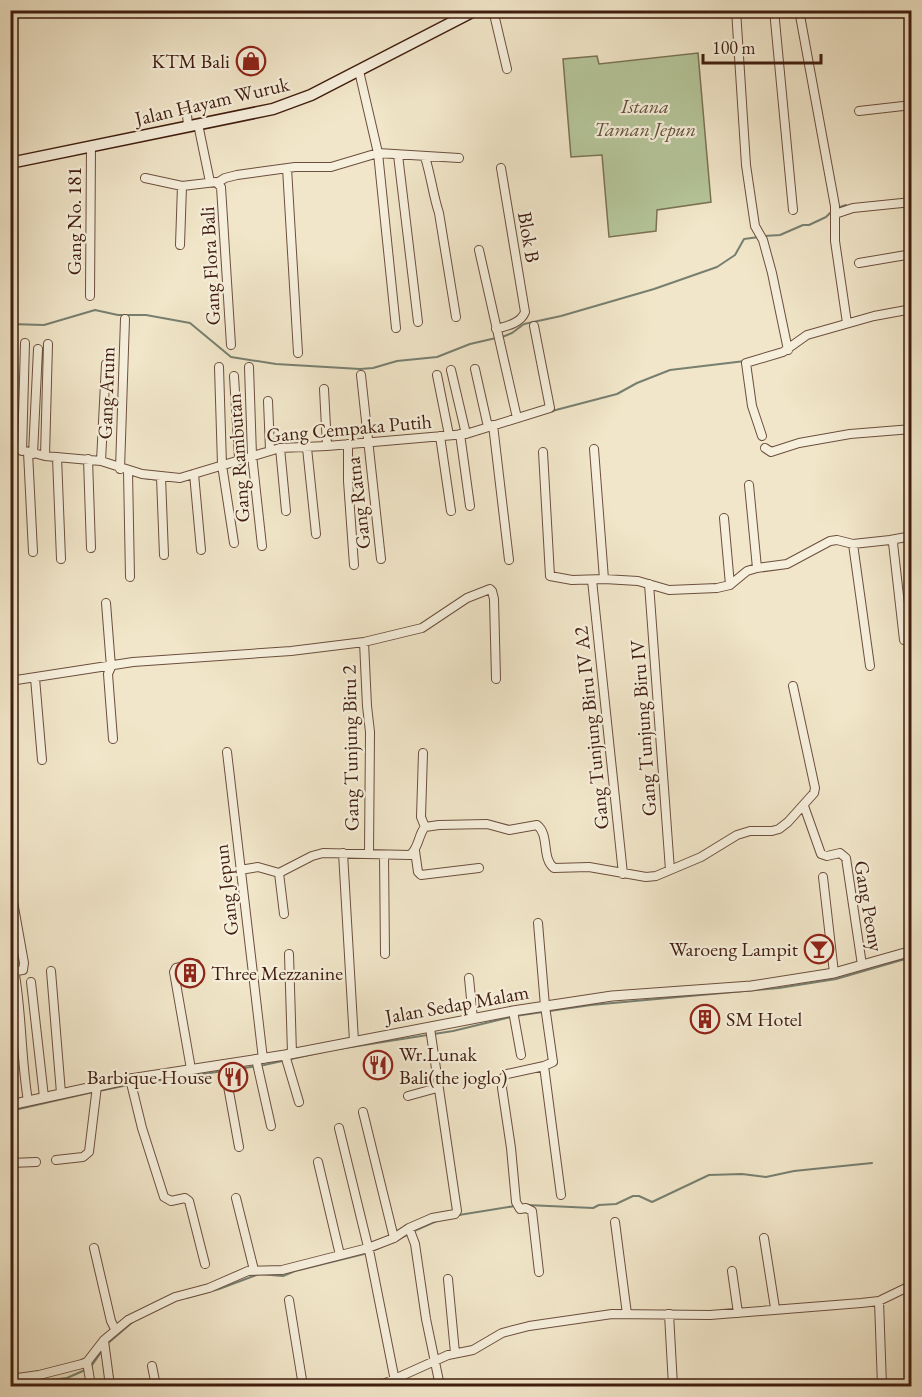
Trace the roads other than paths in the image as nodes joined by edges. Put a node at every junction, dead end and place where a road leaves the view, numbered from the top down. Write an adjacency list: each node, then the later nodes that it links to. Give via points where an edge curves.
1 (476, 10): 7 (main road, Jalan Hayam Wuruk)
2 (493, 10): 6 (street)
3 (736, 10): 42 (street, via 746,165 755,226 762,237)
4 (774, 10): 23 (street)
5 (799, 10): 24 (street)
6 (507, 69)
7 (359, 71): 10 (main road, Jalan Hayam Wuruk, via 286,105); 12 (street)
8 (912, 105): 9 (street)
9 (859, 111)
10 (191, 121): 11 (main road, Jalan Hayam Wuruk); 20 (street, Gang Flora Bali)
11 (91, 147): 16 (main road, Jalan Hayam Wuruk); 29 (street, Gang No. 181)
12 (378, 153): 13 (street); 17 (street, via 331,167); 36 (street)
13 (398, 155): 14 (street); 33 (street)
14 (425, 157): 15 (street); 31 (street, via 439,213)
15 (459, 158)
16 (10, 163)
17 (287, 168): 20 (street); 43 (street)
18 (501, 168): 37 (street, Blok B, via 525,312 523,318)
19 (145, 178): 21 (street)
20 (214, 182): 21 (street); 40 (street, Gang Flora Bali, via 222,190)
21 (182, 186): 25 (street)
22 (912, 202): 24 (street)
23 (793, 210)
24 (836, 211): 34 (street, via 835,241)
25 (180, 245)
26 (479, 250): 37 (street)
27 (912, 254): 28 (street)
28 (859, 263)
29 (90, 296)
30 (912, 309): 34 (street)
31 (456, 317)
32 (125, 319): 79 (street, Gang Arum)
33 (418, 322)
34 (846, 324): 42 (street, via 807,335)
35 (534, 326): 54 (street, Gang Cempaka Putih, via 550,408)
36 (396, 328)
37 (496, 331): 54 (street)
38 (25, 343): 70 (street)
39 (48, 344): 73 (street)
40 (231, 345)
41 (38, 349): 70 (street)
42 (788, 350): 60 (street, via 746,363 752,406)
43 (298, 353)
44 (106, 364): 77 (street)
45 (219, 367): 78 (street)
46 (249, 367): 72 (street, Gang Rambutan)
47 (475, 369): 55 (street)
48 (451, 370): 57 (street)
49 (361, 375): 61 (street, Gang Ratna)
50 (437, 375): 58 (street)
51 (234, 376): 75 (street)
52 (324, 389): 63 (street)
53 (268, 401): 69 (street)
54 (517, 418): 55 (street, Gang Cempaka Putih)
55 (490, 426): 57 (street, Gang Cempaka Putih); 99 (street)
56 (912, 429): 67 (street, via 849,434 771,452)
57 (463, 434): 58 (street, Gang Cempaka Putih); 83 (street)
58 (449, 435): 59 (street, Gang Cempaka Putih)
59 (440, 436): 61 (street, Gang Cempaka Putih); 84 (street)
60 (762, 436)
61 (367, 442): 62 (street, Gang Cempaka Putih); 97 (street, Gang Ratna)
62 (348, 444): 63 (street, Gang Cempaka Putih); 100 (street)
63 (327, 446): 66 (street, Gang Cempaka Putih)
64 (10, 447): 70 (street, Gang Cempaka Putih)
65 (279, 448): 66 (street, Gang Cempaka Putih); 69 (street, Gang Cempaka Putih); 85 (street)
66 (307, 448): 87 (street)
67 (765, 448)
68 (594, 449): 103 (street)
69 (270, 450): 72 (street, Gang Cempaka Putih)
70 (28, 452): 73 (street, Gang Cempaka Putih); 95 (street)
71 (543, 452): 104 (street, via 550,576)
72 (252, 455): 75 (street, Gang Cempaka Putih); 92 (street, Gang Rambutan)
73 (45, 456): 74 (street, Gang Cempaka Putih)
74 (57, 457): 76 (street, Gang Cempaka Putih); 98 (street)
75 (239, 458): 78 (street, Gang Cempaka Putih)
76 (88, 459): 77 (street, Gang Cempaka Putih); 93 (street)
77 (101, 461): 79 (street, Gang Cempaka Putih)
78 (222, 465): 80 (street, Gang Cempaka Putih); 90 (street)
79 (124, 470): 81 (street, Gang Cempaka Putih); 102 (street, Gang Arum)
80 (194, 474): 81 (street, Gang Cempaka Putih); 94 (street)
81 (161, 477): 96 (street)
82 (749, 484): 101 (street)
83 (470, 506)
84 (451, 511)
85 (286, 512)
86 (724, 518): 106 (street)
87 (316, 534)
88 (912, 536): 89 (street)
89 (890, 540): 91 (street); 108 (street)
90 (234, 543)
91 (852, 544): 101 (street, via 830,541 787,564); 110 (street)
92 (262, 546)
93 (91, 548)
94 (201, 550)
95 (33, 552)
96 (164, 555)
97 (381, 559)
98 (61, 560)
99 (509, 560)
100 (354, 565)
101 (757, 567): 106 (street)
102 (130, 577)
103 (604, 579): 104 (street); 105 (street)
104 (592, 580): 130 (street, Gang Tunjung Biru IV A2)
105 (649, 584): 106 (street, via 679,590); 128 (street, Gang Tunjung Biru IV)
106 (730, 585)
107 (106, 603): 111 (street)
108 (904, 640)
109 (364, 642): 111 (street); 113 (street, via 422,628 467,598 490,589 494,594); 124 (street, Gang Tunjung Biru 2, via 370,732)
110 (870, 666)
111 (111, 667): 112 (street); 116 (street, via 108,674)
112 (35, 678): 114 (street); 119 (street)
113 (496, 679)
114 (10, 681)
115 (794, 686): 120 (street, via 815,791)
116 (113, 739)
117 (227, 752): 127 (street, Gang Jepun)
118 (423, 753): 121 (street, via 421,817)
119 (42, 760)
120 (804, 806): 128 (street, via 779,829 737,835); 139 (street, Gang Peony, via 822,854 840,853 846,858)
121 (425, 827): 122 (street); 130 (street, via 487,824 509,831 537,825 542,831 548,862 554,868 589,867)
122 (415, 851): 125 (street, via 410,855); 126 (street, via 422,875)
123 (343, 853): 124 (street); 129 (street, via 312,856); 148 (street)
124 (369, 854): 125 (street)
125 (384, 855): 137 (street)
126 (479, 868)
127 (240, 870): 129 (street, via 258,867); 151 (street, Gang Jepun)
128 (670, 870): 130 (street, via 646,877)
129 (279, 873): 133 (street)
130 (623, 874)
131 (823, 877): 141 (street)
132 (10, 885): 161 (street, via 24,963 23,970 15,975)
133 (284, 914)
134 (538, 923): 144 (street)
135 (912, 951): 139 (street, Jalan Sedap Malam)
136 (289, 954): 150 (street)
137 (386, 954)
138 (196, 964): 153 (street, via 176,968 174,972)
139 (862, 965): 141 (street, Jalan Sedap Malam)
140 (51, 970): 158 (street)
141 (834, 973): 144 (street, Jalan Sedap Malam, via 751,986 612,996)
142 (469, 978): 146 (street)
143 (31, 982): 160 (street)
144 (546, 1010): 145 (street, Jalan Sedap Malam); 152 (street, via 554,1062)
145 (514, 1016): 146 (street, Jalan Sedap Malam); 149 (street)
146 (473, 1019): 147 (street, Jalan Sedap Malam)
147 (430, 1032): 148 (street, Jalan Sedap Malam); 156 (street)
148 (354, 1041): 150 (street, Jalan Sedap Malam)
149 (521, 1055)
150 (287, 1057): 151 (street, Jalan Sedap Malam); 162 (street)
151 (258, 1062): 154 (street, Jalan Sedap Malam); 165 (street, Gang Jepun)
152 (544, 1066): 172 (street); 184 (street, via 514,1071 502,1082 517,1205 532,1211)
153 (191, 1069): 154 (street, Jalan Sedap Malam); 155 (street, Jalan Sedap Malam)
154 (225, 1069): 167 (street)
155 (131, 1083): 157 (street, Jalan Sedap Malam); 181 (street, via 164,1197 168,1201 185,1198 189,1202)
156 (437, 1088): 159 (street); 175 (street, via 457,1210)
157 (97, 1091): 158 (street, Jalan Sedap Malam); 168 (street, via 89,1152 83,1157)
158 (61, 1094): 160 (street, Jalan Sedap Malam)
159 (408, 1096)
160 (44, 1097): 161 (street, Jalan Sedap Malam)
161 (28, 1101): 163 (street, Jalan Sedap Malam)
162 (299, 1102)
163 (10, 1105)
164 (363, 1112): 176 (street)
165 (271, 1126)
166 (339, 1128): 179 (street)
167 (239, 1147)
168 (56, 1160)
169 (36, 1162): 171 (street)
170 (318, 1162): 180 (street)
171 (10, 1163)
172 (561, 1195)
173 (236, 1198): 182 (street)
174 (615, 1222): 191 (street)
175 (410, 1231): 176 (street); 197 (street)
176 (394, 1238): 179 (street)
177 (764, 1238): 189 (street)
178 (94, 1248): 193 (street)
179 (369, 1251): 180 (street); 201 (street)
180 (340, 1255): 182 (street, via 272,1272)
181 (205, 1264)
182 (254, 1270): 193 (street, via 175,1297)
183 (732, 1271): 190 (street)
184 (539, 1272)
185 (448, 1278): 195 (street)
186 (912, 1285): 188 (street)
187 (289, 1300): 205 (street)
188 (879, 1301): 189 (street); 209 (street)
189 (775, 1308): 190 (street)
190 (738, 1313): 192 (street)
191 (627, 1314): 192 (street); 195 (street, via 530,1326 502,1333 473,1350)
192 (669, 1314): 208 (street)
193 (115, 1329): 194 (street)
194 (104, 1346): 199 (street); 203 (street)
195 (455, 1353): 197 (street)
196 (10, 1359): 200 (street)
197 (434, 1361): 201 (street); 207 (street)
198 (152, 1366): 204 (street)
199 (88, 1367): 200 (street); 202 (street)
200 (12, 1378)
201 (395, 1383): 206 (street)
202 (91, 1386)
203 (110, 1386)
204 (156, 1386)
205 (303, 1386)
206 (379, 1386)
207 (440, 1386)
208 (673, 1386)
209 (882, 1386)

